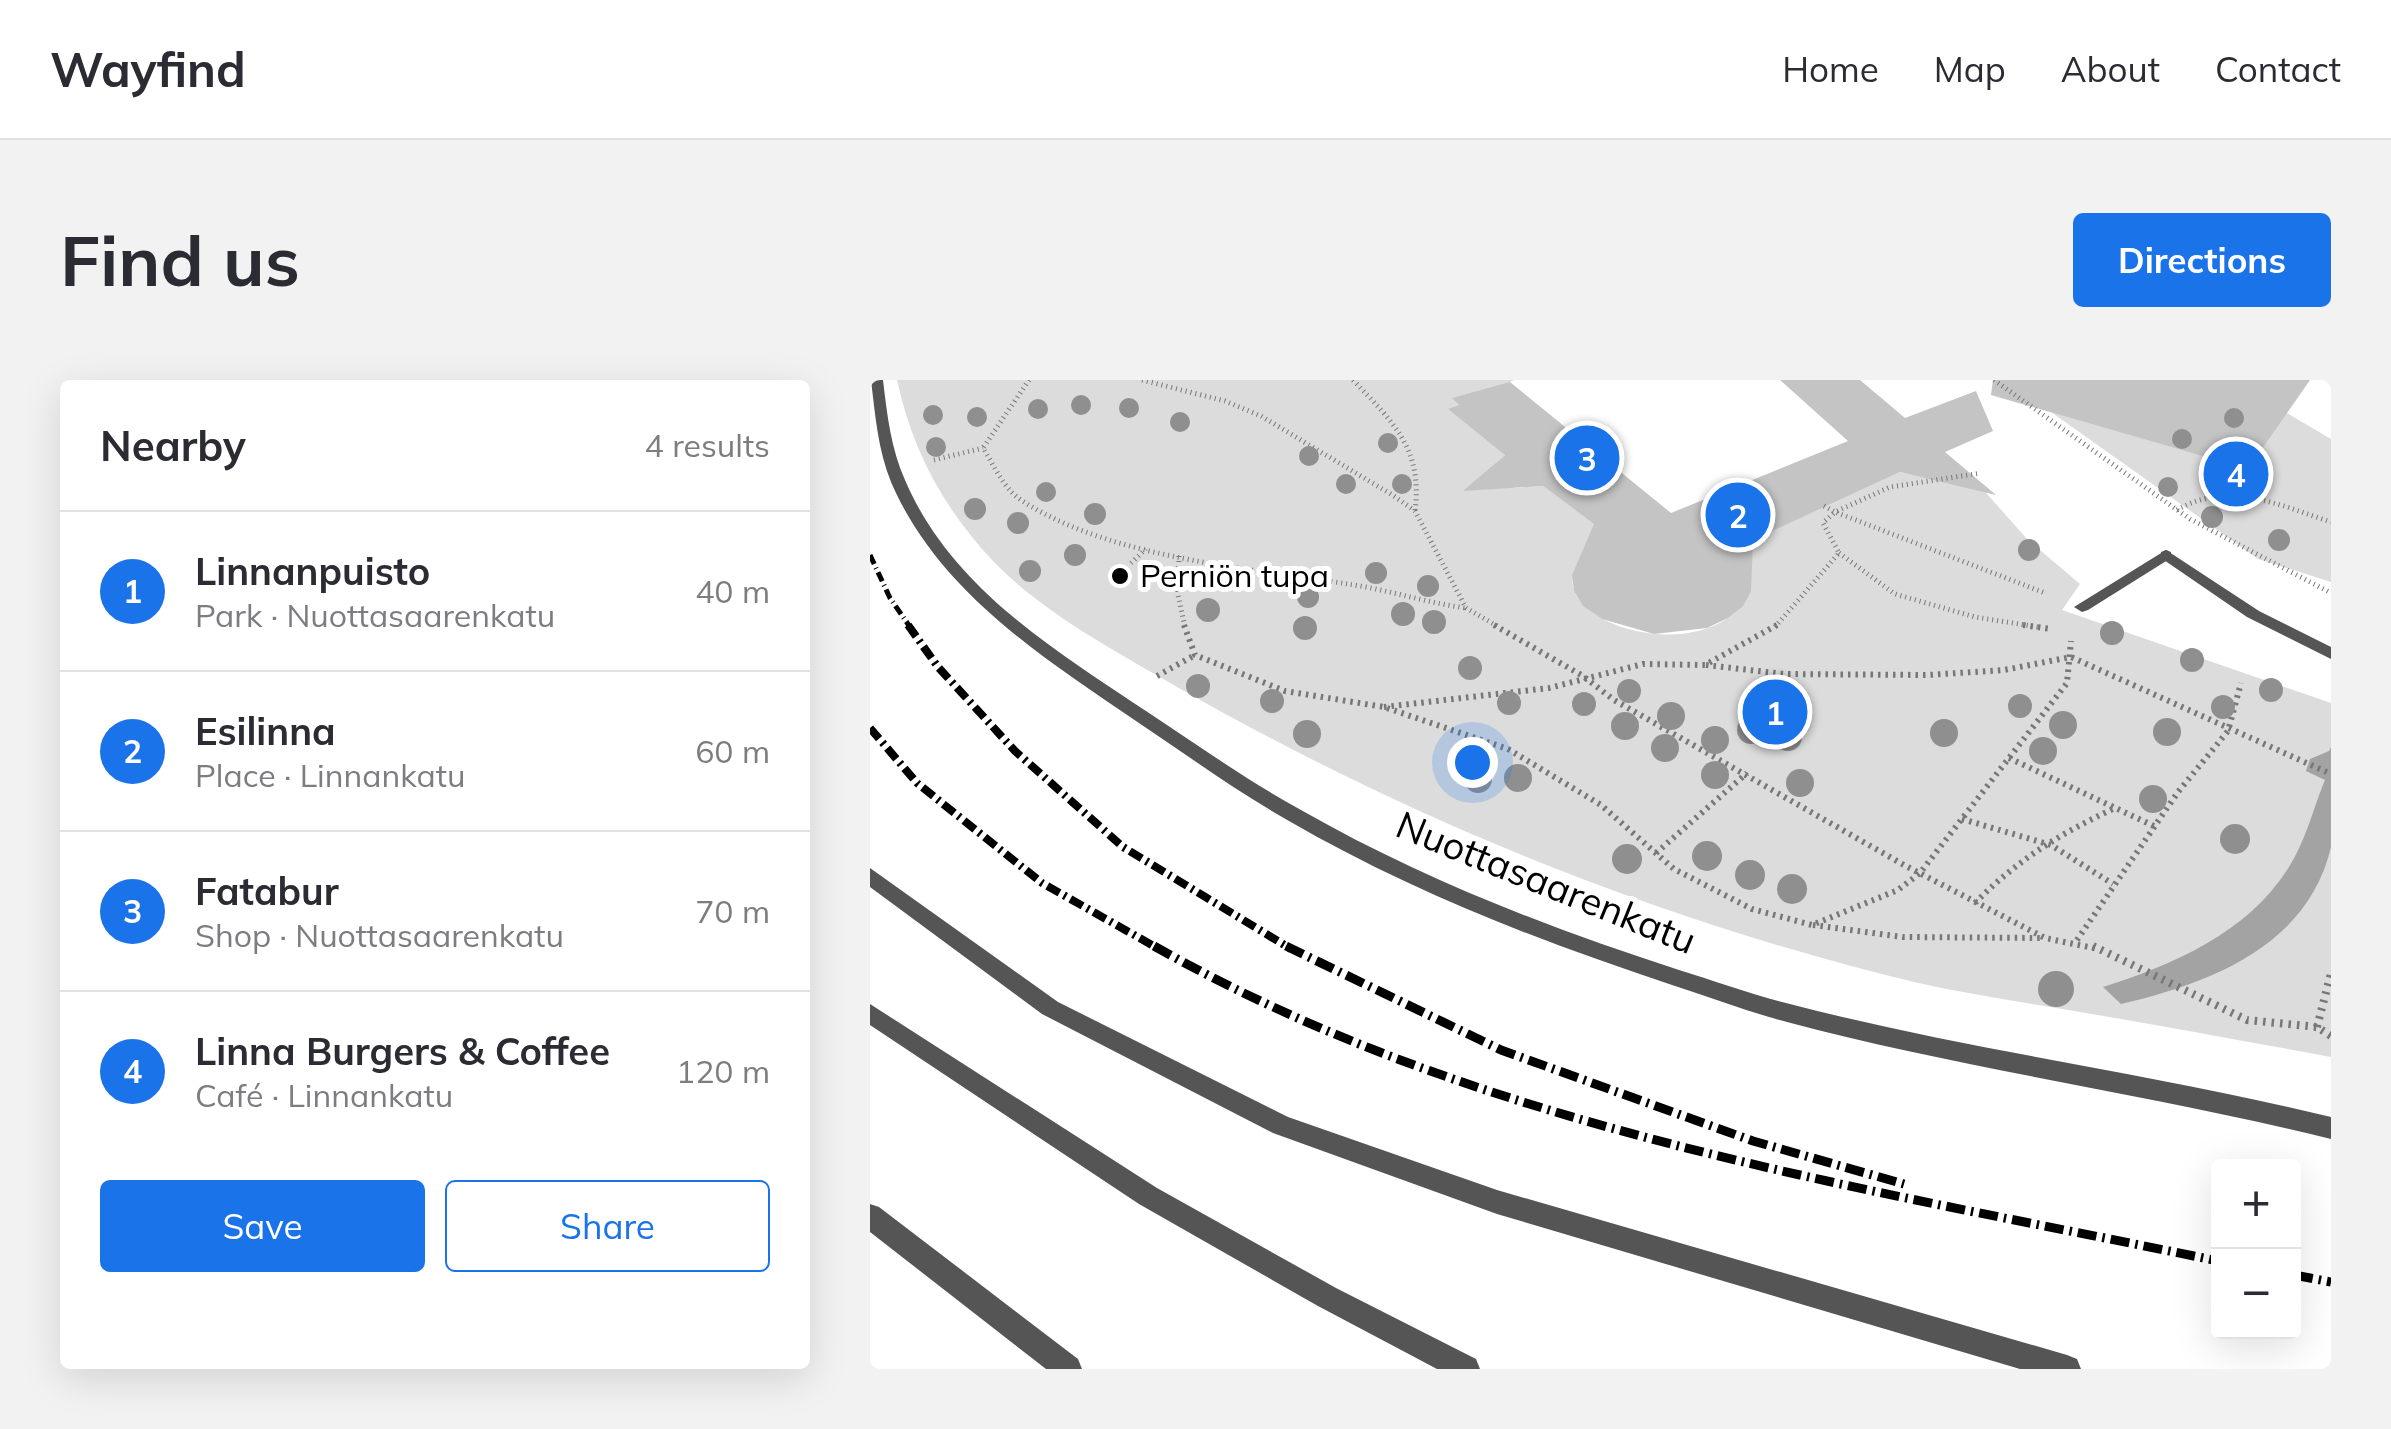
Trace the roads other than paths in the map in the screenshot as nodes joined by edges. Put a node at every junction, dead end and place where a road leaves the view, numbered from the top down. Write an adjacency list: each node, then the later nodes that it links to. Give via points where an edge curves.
1 (877, 380): 6 (street, Nuottasaarenkatu, via 900,485 932,541 965,578 1012,626 1070,668 1295,816 1458,897 1606,955 1794,1015)
2 (2082, 607): 3 (street, via 2166,555 2253,614)
3 (2331, 654)
4 (870, 876): 10 (street, via 1050,1008 1282,1125 1498,1202)
5 (870, 1012): 9 (street, via 1148,1196)
6 (2331, 1128)
7 (870, 1216): 8 (street)
8 (1068, 1369)
9 (1466, 1369)
10 (2067, 1369)

